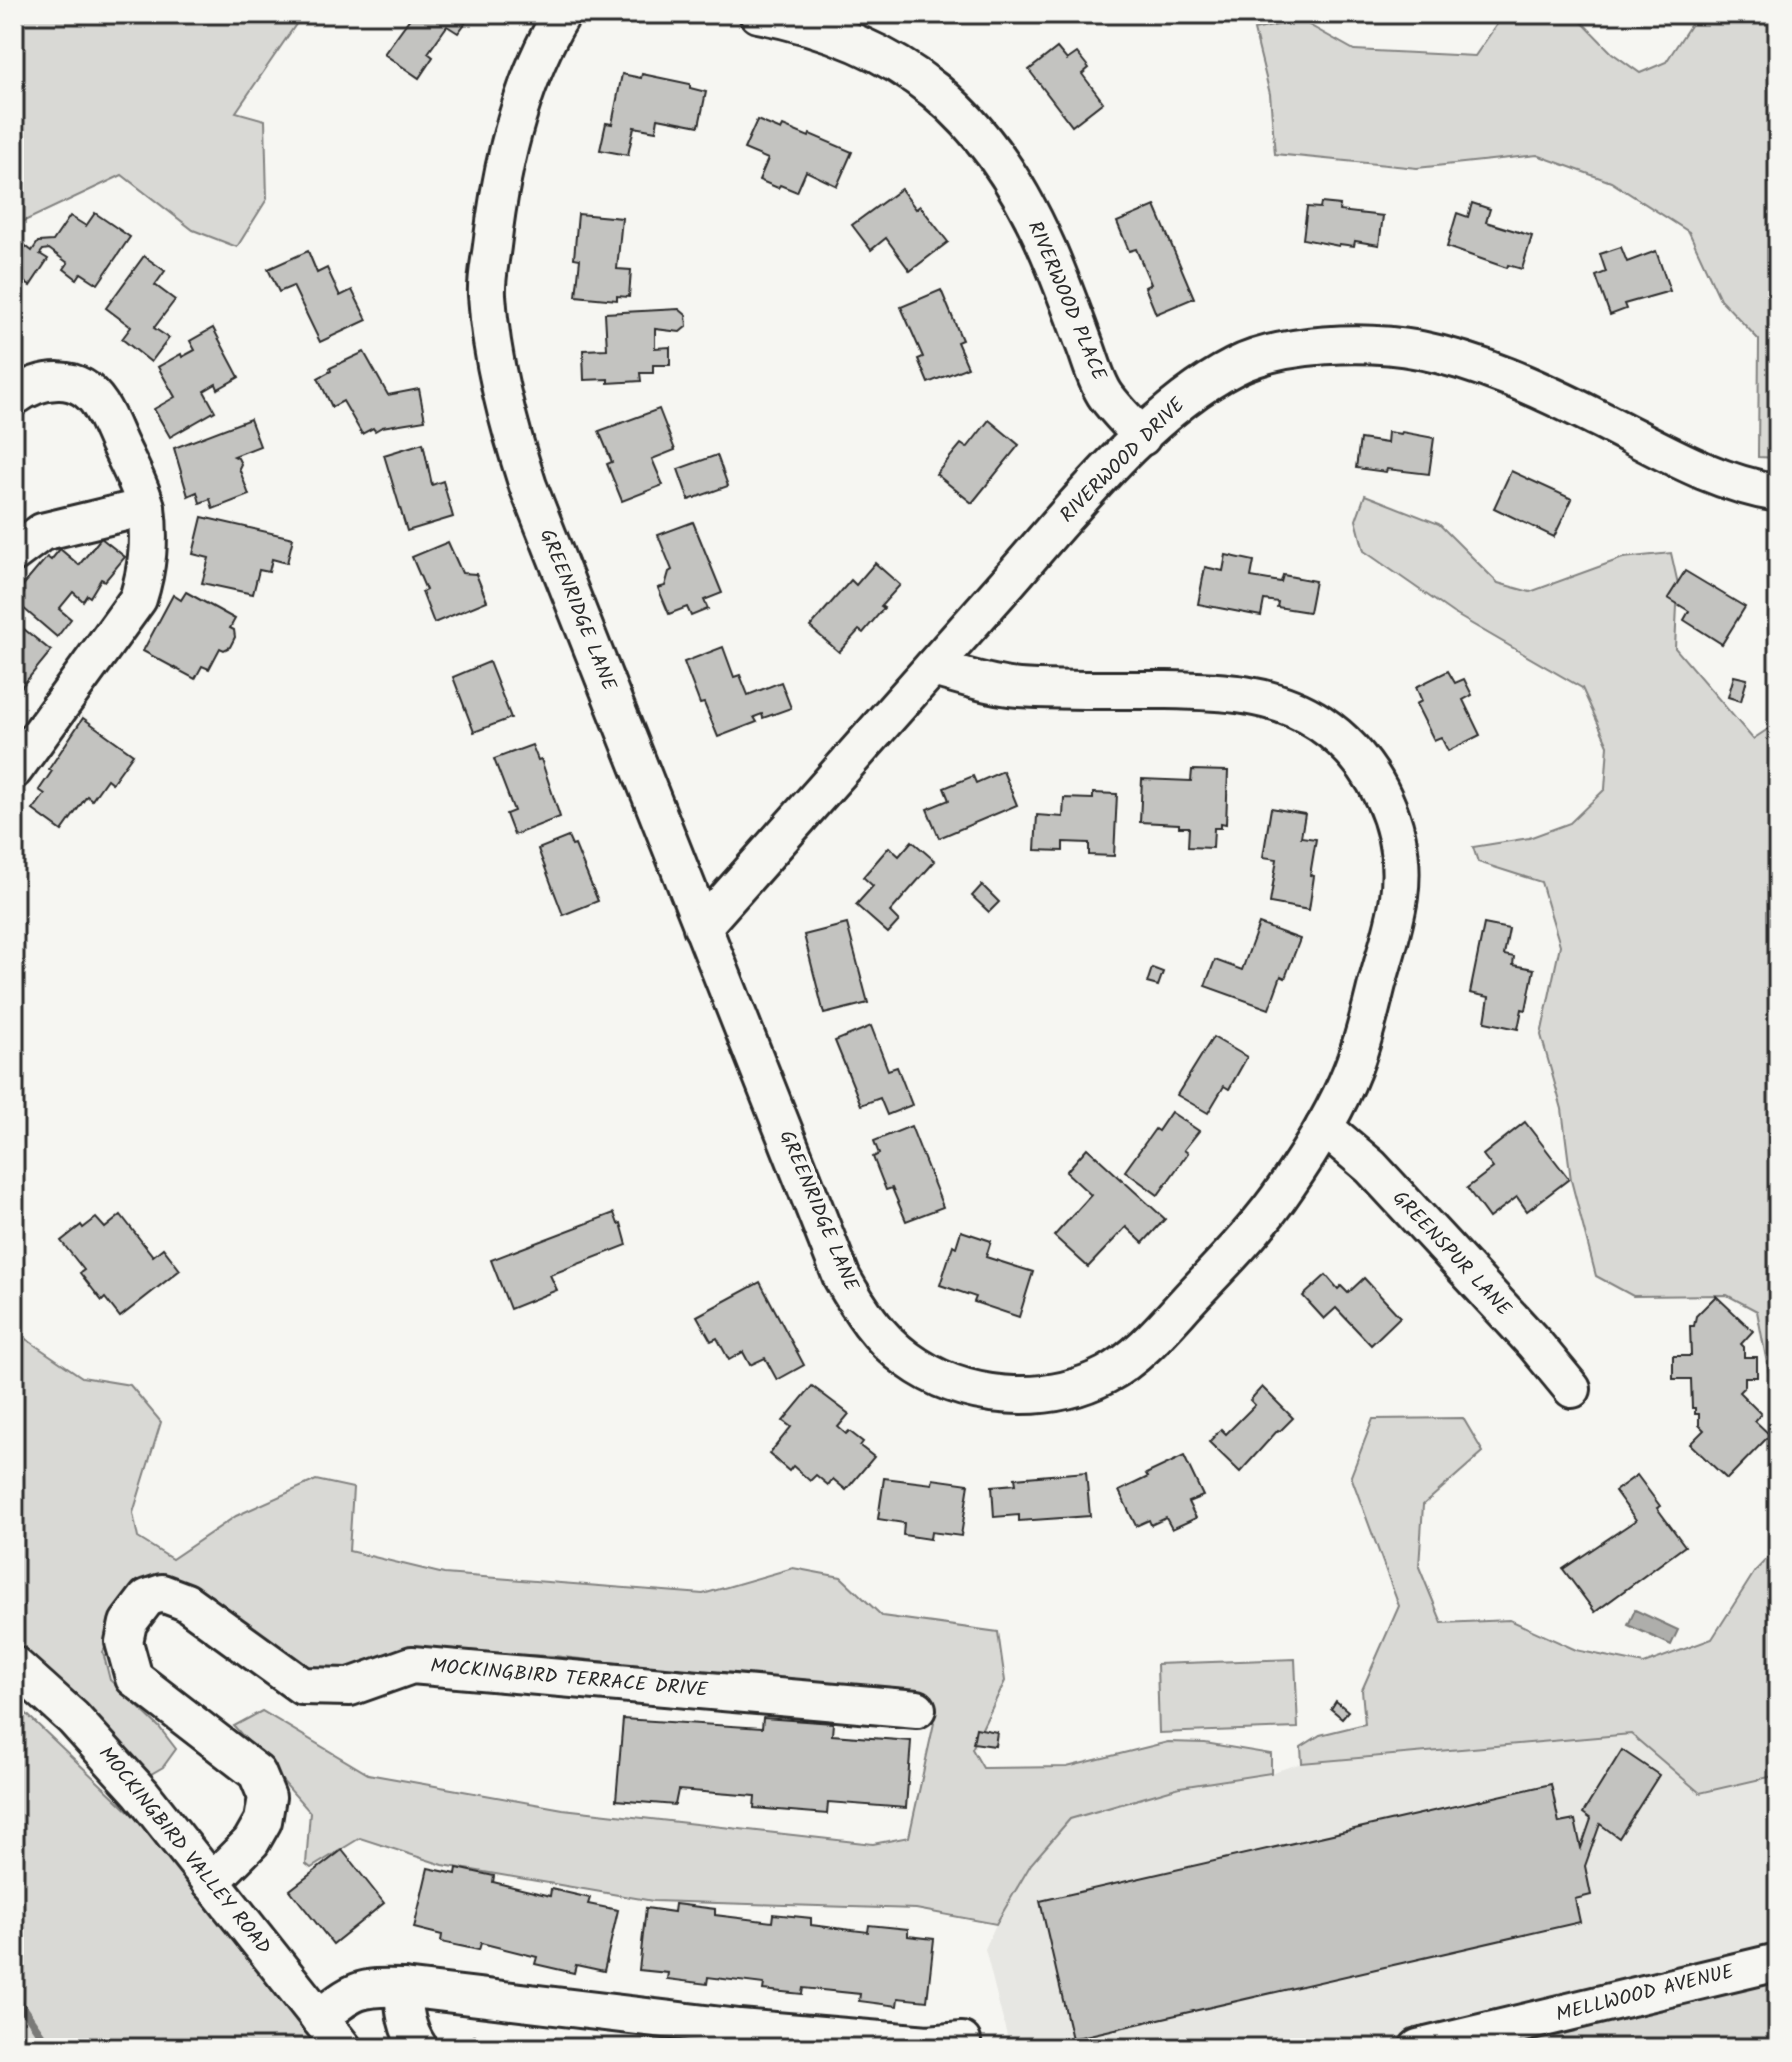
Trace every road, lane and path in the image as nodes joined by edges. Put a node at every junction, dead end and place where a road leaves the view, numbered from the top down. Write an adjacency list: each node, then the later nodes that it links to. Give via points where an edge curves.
1 (562, 14): 10 (street, GREENRIDGE LANE, via 533,70 501,179 487,292 491,333 508,426 528,486)
2 (758, 14): 4 (street, RIVERWOOD PLACE, via 829,32 882,56 934,89 972,124 1010,177 1047,247 1105,394)
3 (14, 397): 6 (street, via 49,380 87,390 100,404)
4 (1142, 437): 5 (street, RIVERWOOD DRIVE, via 1183,399 1249,360 1337,344 1390,345 1495,371 1665,455 1723,479); 8 (street, RIVERWOOD DRIVE, via 1101,476)
5 (1778, 493)
6 (146, 507): 7 (street, via 42,532); 9 (street, via 150,538 138,599)
7 (14, 553)
8 (932, 668): 10 (street, RIVERWOOD DRIVE); 11 (street, GREENRIDGE LANE, via 1015,688 1226,691 1261,697 1317,721 1361,760 1385,799 1396,832 1399,896 1352,1070)
9 (14, 770)
10 (702, 927): 11 (street, GREENRIDGE LANE, via 842,1278 882,1337 908,1360 960,1385 1006,1395 1065,1391 1124,1363 1233,1252 1285,1189)
11 (1324, 1127): 12 (street, GREENSPUR LANE, via 1371,1167)
12 (1572, 1389)
13 (14, 1665): 15 (street, MOCKINGBIRD VALLEY ROAD, via 73,1718)
14 (917, 1709): 15 (street, MOCKINGBIRD TERRACE DRIVE, via 412,1665 350,1687 302,1686 186,1602 162,1593 147,1598 128,1623 124,1642 134,1678 257,1773 267,1797 263,1821 251,1842)
15 (211, 1882): 18 (street, MOCKINGBIRD VALLEY ROAD)
16 (1778, 1962): 23 (street, MELLWOOD AVENUE)
17 (403, 1988): 18 (street, via 371,1987 349,1994); 19 (street); 22 (street, via 404,2014)
18 (319, 2018): 21 (street, MOCKINGBIRD VALLEY ROAD)
19 (737, 2038): 20 (street)
20 (962, 2041)
21 (343, 2048)
22 (419, 2048)
23 (1418, 2048)

